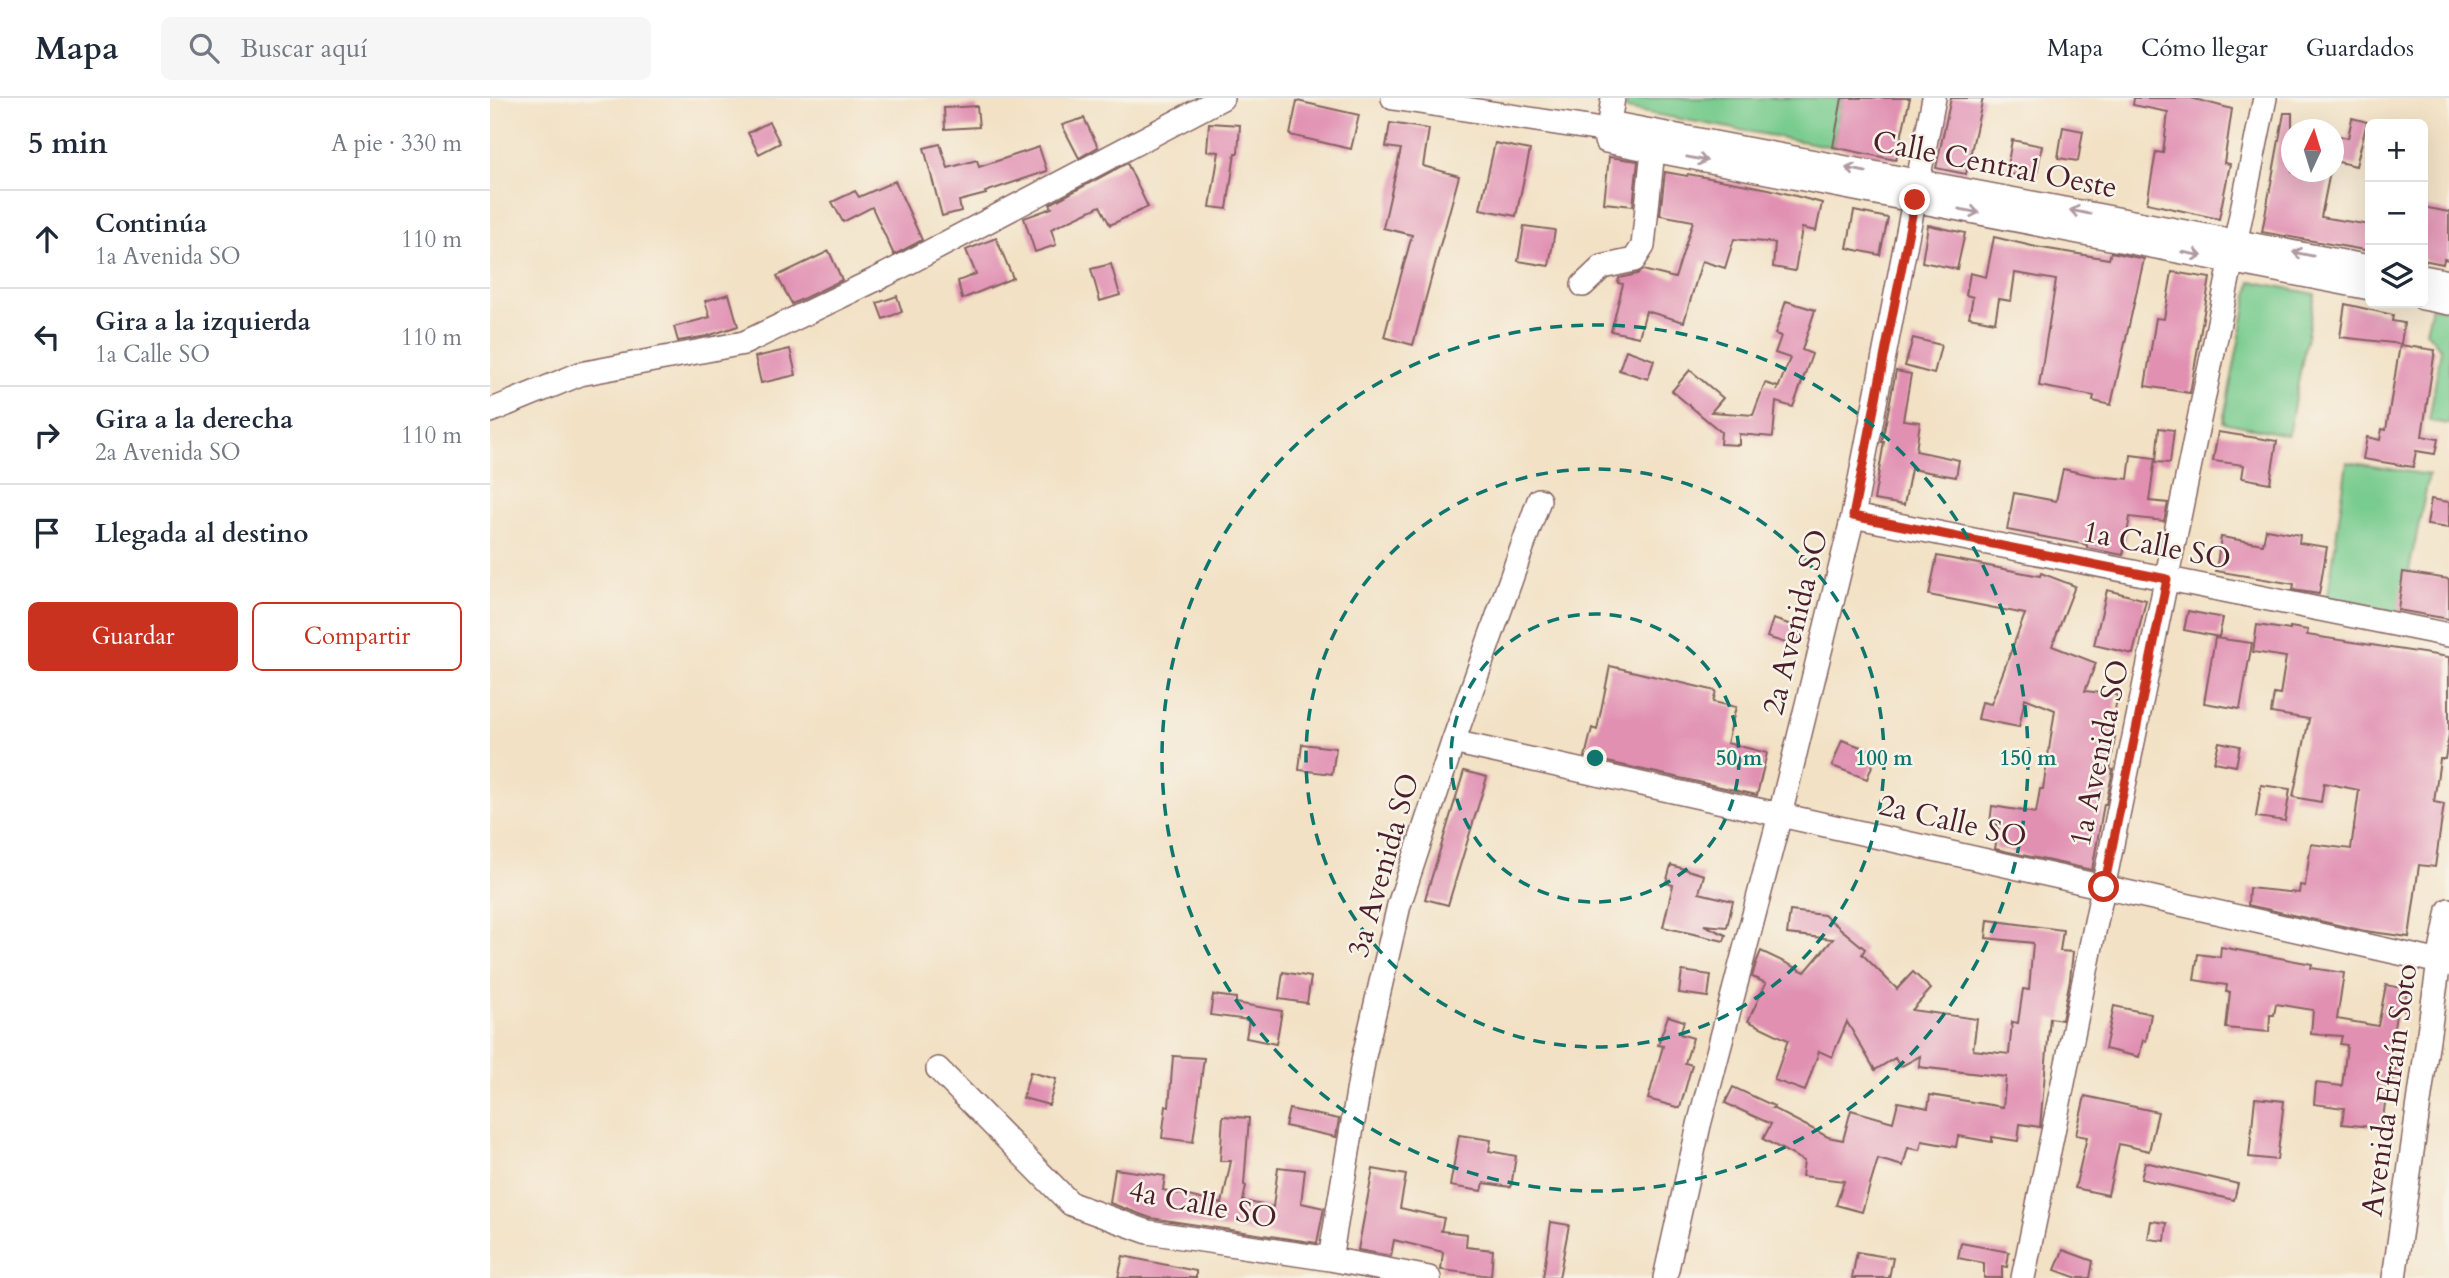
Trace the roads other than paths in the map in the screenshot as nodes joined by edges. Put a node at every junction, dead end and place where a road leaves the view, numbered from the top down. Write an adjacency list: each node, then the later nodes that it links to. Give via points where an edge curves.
1 (1222, 98): 17 (street, via 885,275 744,343 580,374)
2 (1393, 98): 6 (street, Calle Central Oeste)
3 (1613, 98): 6 (street)
4 (1934, 98): 8 (street, 2a Avenida SO)
5 (2264, 98): 9 (street, 1a Avenida SO)
6 (1608, 132): 7 (street); 8 (street, Calle Central Oeste, one-way to 6)
7 (1653, 150): 8 (street, one-way to 8); 13 (street, via 1643,246 1634,260 1602,267)
8 (1917, 191): 9 (street, Calle Central Oeste); 19 (street, 2a Avenida SO)
9 (2235, 251): 10 (street, Calle Central Oeste, one-way to 9); 14 (street); 20 (street, 1a Avenida SO)
10 (2365, 266)
11 (2428, 277): 12 (street)
12 (2449, 282)
13 (1583, 285)
14 (2365, 287)
15 (2428, 299): 16 (street)
16 (2449, 303)
17 (490, 411)
18 (1539, 500): 22 (street, 3a Avenida SO)
19 (1853, 516): 20 (street, 1a Calle SO); 23 (street, 2a Avenida SO)
20 (2167, 579): 21 (street, 1a Calle SO); 24 (street, 1a Avenida SO)
21 (2449, 635)
22 (1453, 742): 23 (street, 2a Calle SO); 28 (street, 3a Avenida SO, via 1399,905 1364,1056)
23 (1780, 815): 24 (street, 2a Calle SO); 30 (street, 2a Avenida SO, via 1699,1125)
24 (2104, 887): 26 (street, 2a Calle SO); 31 (street, 1a Avenida SO)
25 (2449, 910): 26 (street, Avenida Efraín Soto)
26 (2444, 963): 32 (street, Avenida Efraín Soto)
27 (938, 1069): 28 (street, 4a Calle SO, via 1071,1204 1148,1232)
28 (1330, 1259): 29 (street, 4a Calle SO)
29 (1429, 1278)
30 (1665, 1278)
31 (2024, 1278)
32 (2395, 1278)

